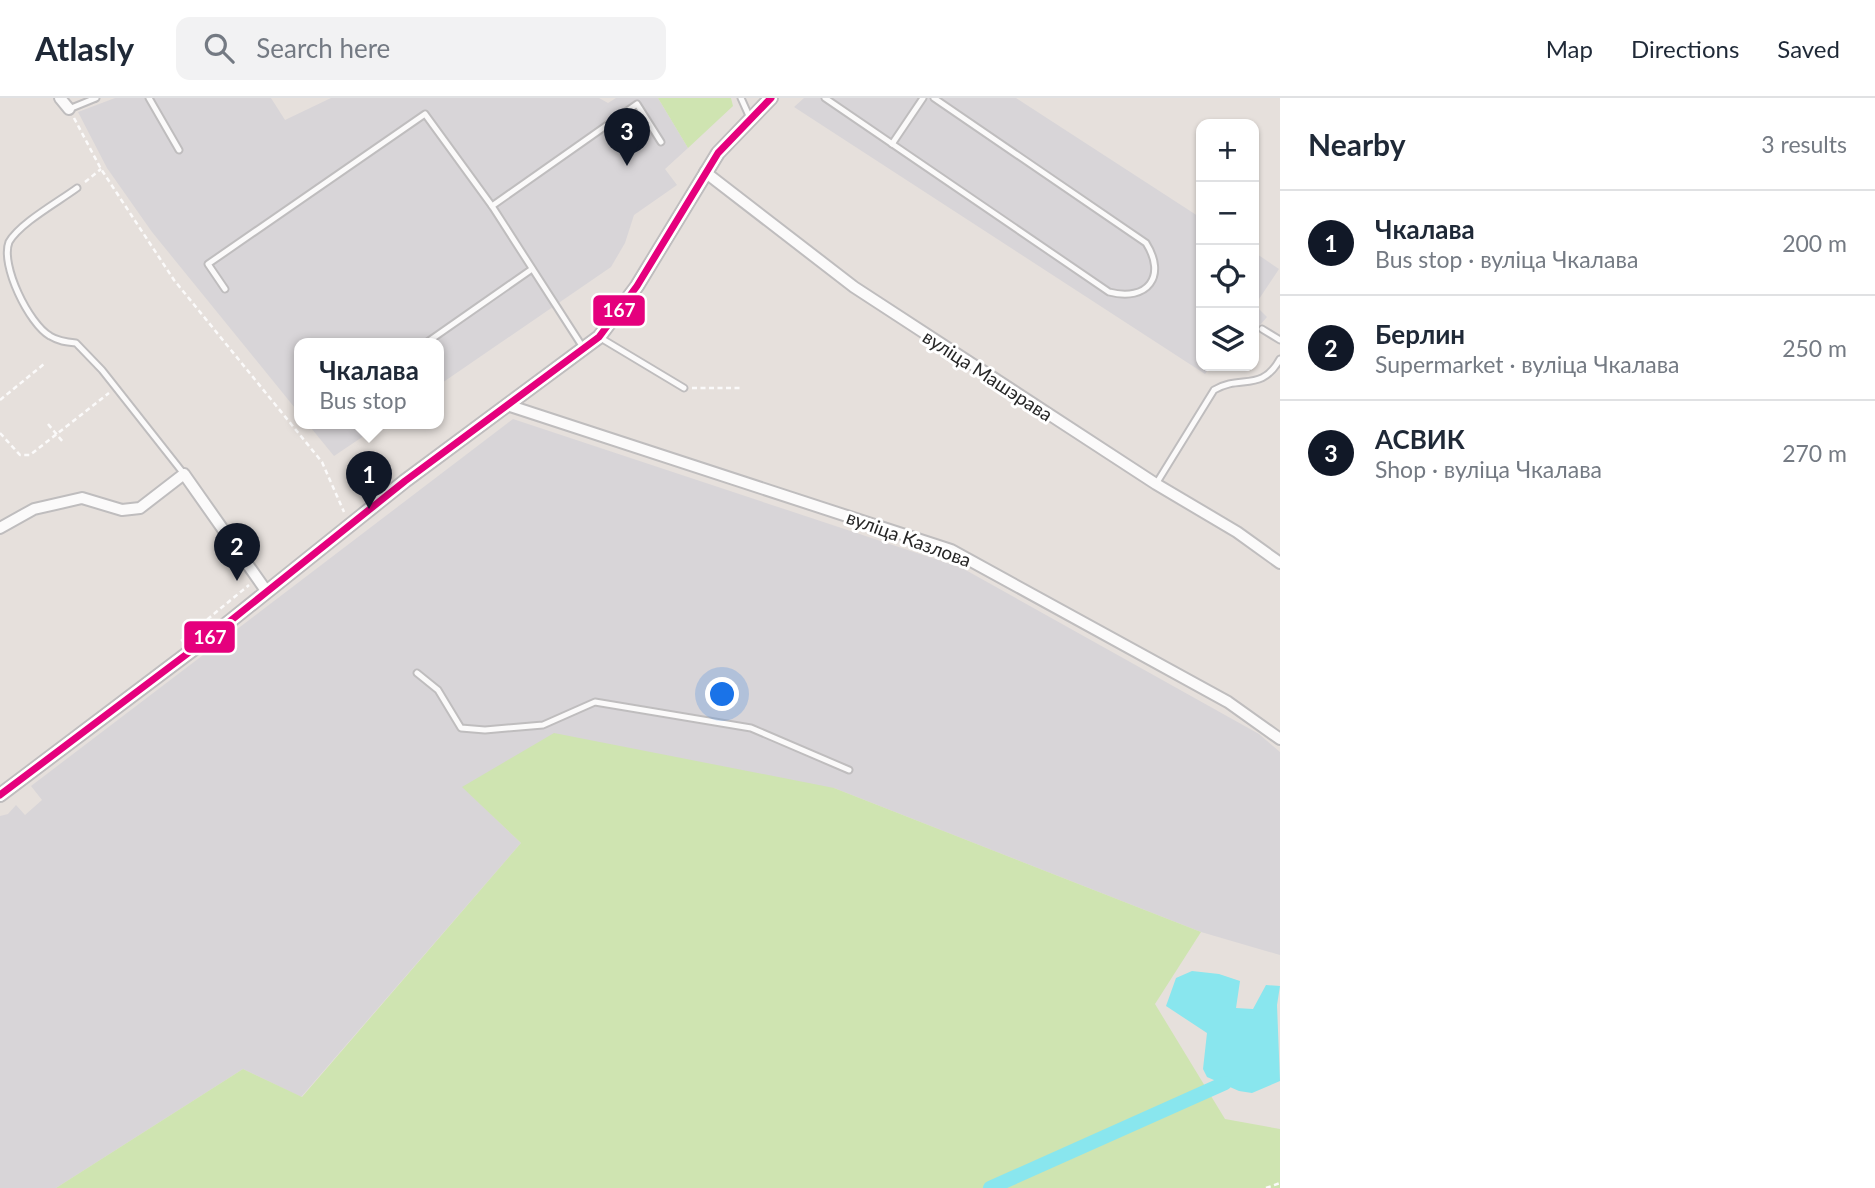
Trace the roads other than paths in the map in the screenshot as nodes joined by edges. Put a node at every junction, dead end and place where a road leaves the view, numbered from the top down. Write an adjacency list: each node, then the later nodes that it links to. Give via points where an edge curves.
1 (60, 98): 9 (street)
2 (96, 98): 9 (lane)
3 (149, 98): 13 (lane)
4 (741, 98): 10 (lane)
5 (771, 98): 10 (street)
6 (825, 98): 12 (lane)
7 (923, 98): 12 (lane)
8 (934, 98): 12 (lane, via 1146,243 1156,268 1152,282 1141,292 1124,296 1110,292)
9 (69, 109)
10 (750, 118): 14 (street)
11 (661, 142): 16 (lane, via 637,104)
12 (892, 144)
13 (179, 150)
14 (705, 172): 20 (street, via 637,286); 28 (street, вуліца Машэрава, via 854,288)
15 (77, 188): 27 (lane, via 10,241 3,255 7,276 39,327 63,342 76,343)
16 (492, 206): 17 (lane); 18 (lane, via 425,114 208,264)
17 (532, 269): 21 (lane); 23 (lane)
18 (225, 289)
19 (1262, 330): 22 (lane)
20 (599, 337): 23 (street); 25 (lane)
21 (433, 338)
22 (1280, 340)
23 (584, 349): 26 (street)
24 (1280, 359): 28 (lane, via 1262,380 1214,390)
25 (684, 388)
26 (507, 405): 31 (street); 33 (street, вуліца Казлова, via 951,550 1228,702)
27 (184, 474): 29 (street, via 140,508 122,510 82,498 34,509); 31 (street)
28 (1156, 484): 30 (street, вуліца Машэрава)
29 (0, 528)
30 (1280, 563)
31 (267, 592): 35 (street)
32 (417, 673): 34 (lane, via 438,690 461,728 543,725 595,702 751,729)
33 (1280, 739)
34 (849, 770)
35 (0, 795)

